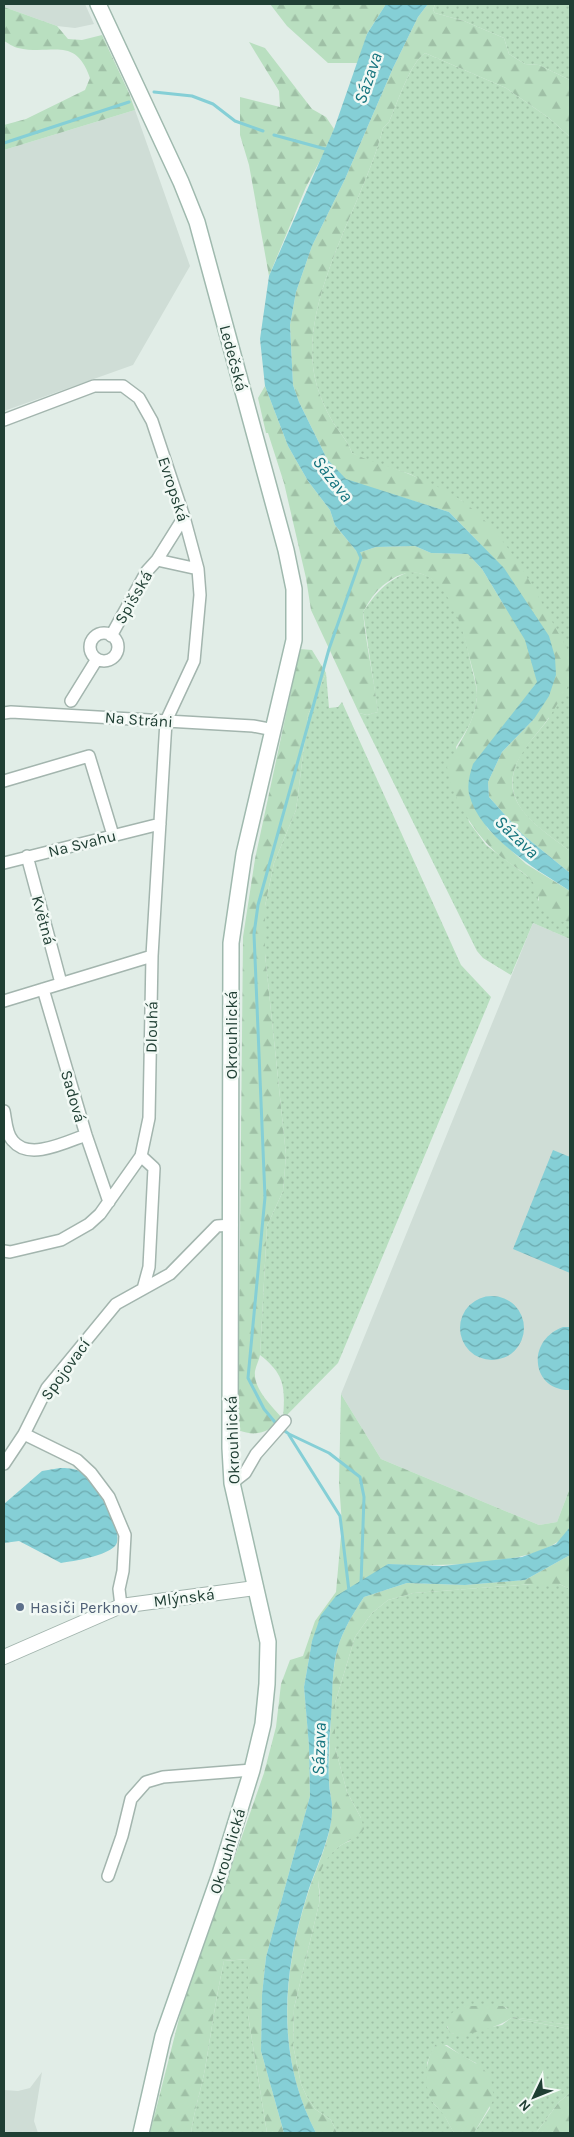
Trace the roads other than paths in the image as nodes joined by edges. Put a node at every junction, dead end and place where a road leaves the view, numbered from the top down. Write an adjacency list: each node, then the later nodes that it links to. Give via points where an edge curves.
1 (98, 4): 11 (main road, Ledečská, via 197,222 286,550 294,589 294,640)
2 (4, 420): 3 (street, Evropská, via 94,386 123,386 139,398 152,421)
3 (184, 517): 4 (street, Spišská); 5 (street, Evropská)
4 (157, 560): 5 (street, Spišská); 6 (street, Spišská, via 147,571)
5 (198, 569): 10 (street, Evropská, via 200,596 194,661)
6 (111, 636): 7 (street, Spišská, via 117,646 114,656 106,660); 7 (street, Spišská, via 100,634 93,639 90,650)
7 (97, 659): 8 (street)
8 (71, 701)
9 (4, 713): 10 (street, Na Stráni)
10 (166, 721): 11 (street, Na Stráni); 13 (street, Dlouhá)
11 (274, 730): 25 (main road, Okrouhlická, via 244,854 231,943)
12 (4, 781): 14 (street, via 89,756)
13 (160, 824): 14 (street, Na Svahu); 17 (street, Dlouhá)
14 (114, 835): 15 (street, Na Svahu)
15 (27, 856): 16 (street, Na Svahu); 18 (street, Květná)
16 (4, 864)
17 (152, 956): 18 (street); 23 (street, Dlouhá, via 149,1118)
18 (61, 983): 19 (street)
19 (43, 989): 20 (street); 22 (street, Sadová)
20 (4, 1001)
21 (4, 1112): 22 (street, via 9,1134 20,1148 36,1150)
22 (86, 1135): 24 (street, Sadová)
23 (141, 1156): 24 (street, Dlouhá); 27 (street, via 154,1168 149,1267)
24 (109, 1202): 26 (street, Dlouhá, via 89,1224 61,1240)
25 (232, 1225): 27 (street, Spojovací, via 217,1226 170,1274); 31 (main road, Okrouhlická)
26 (4, 1251)
27 (143, 1289): 29 (street, Spojovací, via 116,1304 87,1337 47,1388)
28 (285, 1421): 31 (street, via 256,1454 245,1473)
29 (24, 1434): 30 (street, Spojovací); 33 (street, via 77,1460 108,1497 125,1535 123,1571 118,1589)
30 (4, 1464)
31 (232, 1483): 32 (main road, Okrouhlická)
32 (255, 1588): 33 (street, Mlýnská); 35 (main road, Okrouhlická, via 268,1642 262,1724)
33 (121, 1606): 34 (street, Mlýnská)
34 (4, 1657)
35 (252, 1770): 36 (street, via 146,1782 131,1799); 37 (main road, Okrouhlická, via 220,1874 163,2036)
36 (108, 1876)
37 (141, 2133)

